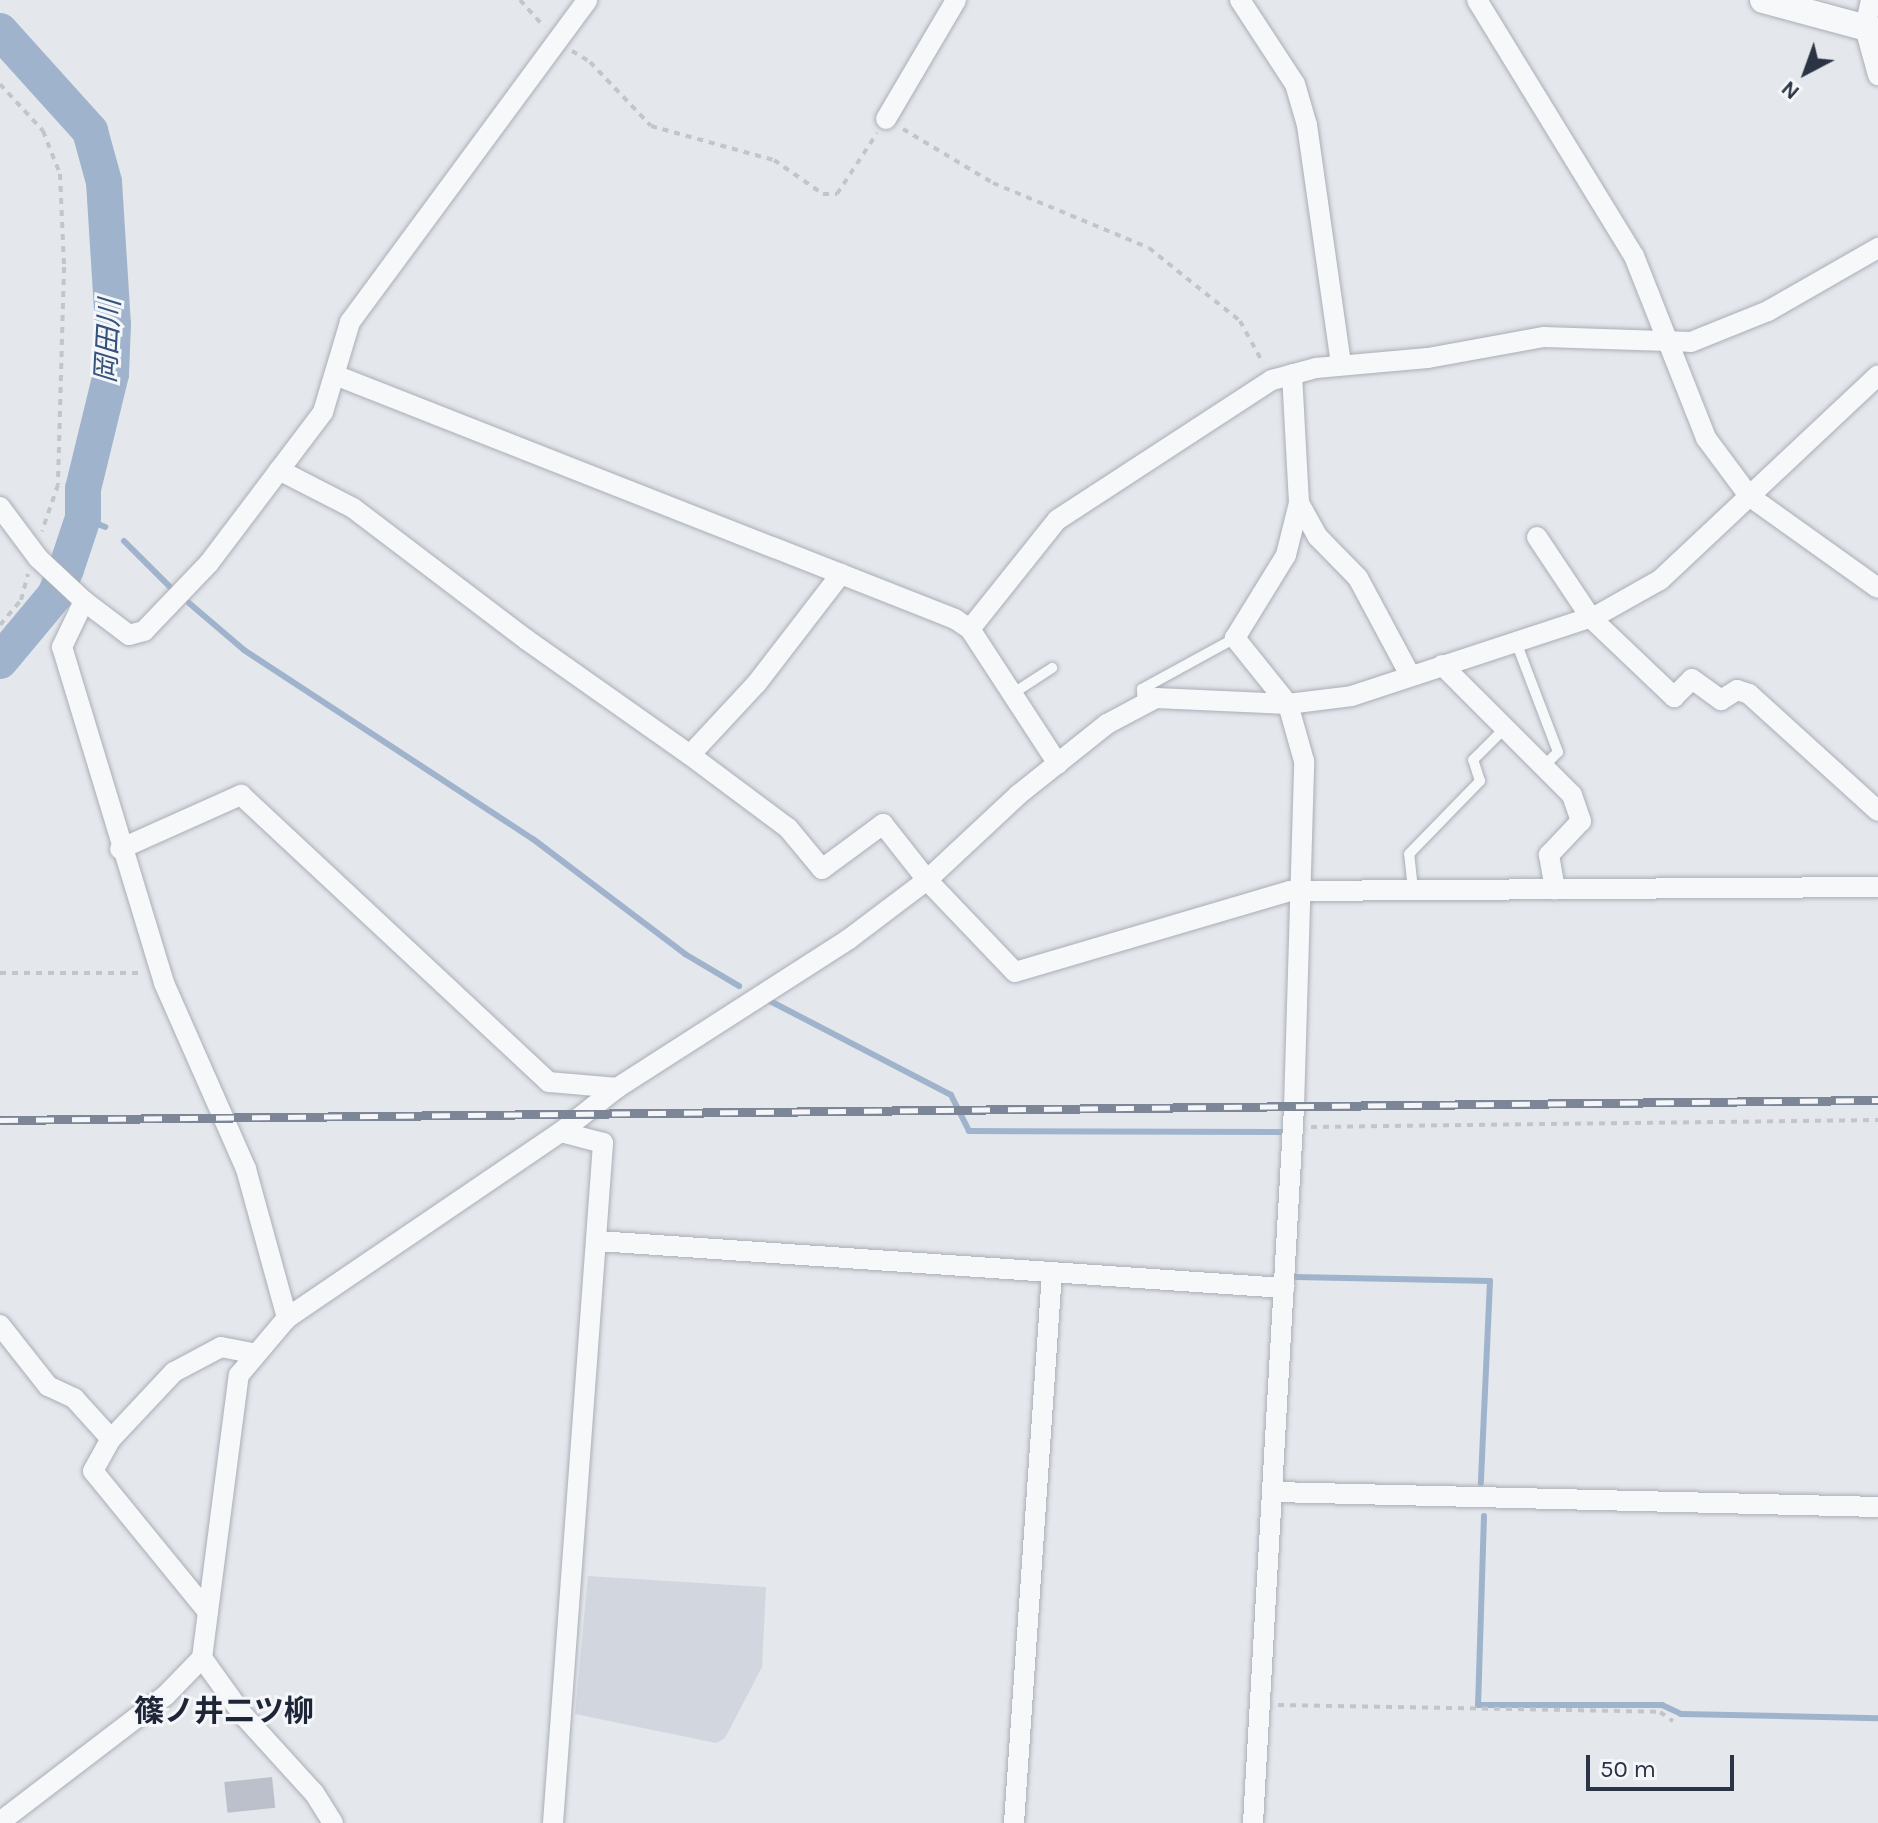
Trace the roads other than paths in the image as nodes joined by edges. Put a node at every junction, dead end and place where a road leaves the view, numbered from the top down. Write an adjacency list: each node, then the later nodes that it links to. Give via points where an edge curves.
1 (587, 0): 13 (street, via 350,322)
2 (956, 0): 9 (street)
3 (1240, 0): 12 (street, via 1295,84 1307,125)
4 (1477, 0): 11 (street, via 1634,256)
5 (1763, 0): 7 (street)
6 (1871, 0): 7 (street)
7 (1872, 30): 8 (street)
8 (1878, 75)
9 (886, 119)
10 (1878, 248): 11 (street, via 1721,333 1691,342)
11 (1664, 338): 12 (street, via 1544,337 1428,358); 17 (street, via 1706,438)
12 (1341, 365): 15 (street)
13 (335, 375): 16 (street, via 323,412); 21 (street)
14 (1878, 375): 17 (street)
15 (1282, 377): 18 (street); 25 (street, via 1057,520)
16 (279, 470): 23 (street, via 209,563 144,631 129,635); 35 (street, via 353,508)
17 (1749, 496): 22 (street); 24 (street, via 1660,580 1636,598)
18 (1299, 503): 26 (street, via 1286,555); 30 (street, via 1318,537 1358,578)
19 (0, 507): 23 (street, via 36,556)
20 (1537, 537): 24 (street)
21 (841, 574): 25 (street); 35 (street, via 757,683)
22 (1878, 588)
23 (84, 601): 39 (street, via 62,647)
24 (1591, 618): 27 (street); 38 (street, via 1674,697 1692,679 1721,700 1737,690 1749,694)
25 (970, 629): 31 (street)
26 (1235, 638): 32 (street); 33 (lane, via 1142,689)
27 (1516, 642): 28 (street); 37 (lane, via 1558,752)
28 (1442, 665): 30 (street); 34 (street)
29 (1052, 668): 31 (lane)
30 (1410, 675): 32 (street, via 1352,696)
31 (1012, 694): 36 (street)
32 (1288, 704): 33 (street, via 1184,696 1156,698); 44 (street, via 1304,761)
33 (1143, 705): 36 (street, via 1107,724)
34 (1505, 728): 37 (street); 43 (lane, via 1473,760 1480,781 1409,854)
35 (690, 755): 40 (street, via 788,828 822,869 883,824)
36 (1058, 764): 40 (street)
37 (1543, 767): 42 (street, via 1572,795 1581,821 1549,855)
38 (1878, 811)
39 (120, 849): 45 (street, via 241,795 549,1082); 50 (street, via 194,1059 246,1169)
40 (927, 880): 44 (street, via 1015,972); 45 (street, via 849,939)
41 (1878, 887): 42 (street)
42 (1555, 889): 43 (street)
43 (1413, 890): 44 (street)
44 (1301, 891): 49 (street)
45 (617, 1088): 46 (street)
46 (561, 1132): 47 (street, via 603,1143); 50 (street)
47 (598, 1241): 48 (street); 60 (street)
48 (1052, 1272): 49 (street); 61 (street)
49 (1284, 1288): 54 (street)
50 (287, 1318): 52 (street)
51 (0, 1325): 53 (street, via 48,1386 74,1398)
52 (252, 1353): 53 (street, via 221,1347 174,1372); 56 (street, via 239,1375)
53 (111, 1439): 56 (street, via 93,1471)
54 (1274, 1492): 55 (street); 62 (street)
55 (1878, 1507)
56 (208, 1612): 57 (street)
57 (202, 1658): 58 (street, via 166,1695); 59 (street)
58 (0, 1822)
59 (333, 1823)
60 (553, 1823)
61 (1014, 1823)
62 (1253, 1823)

